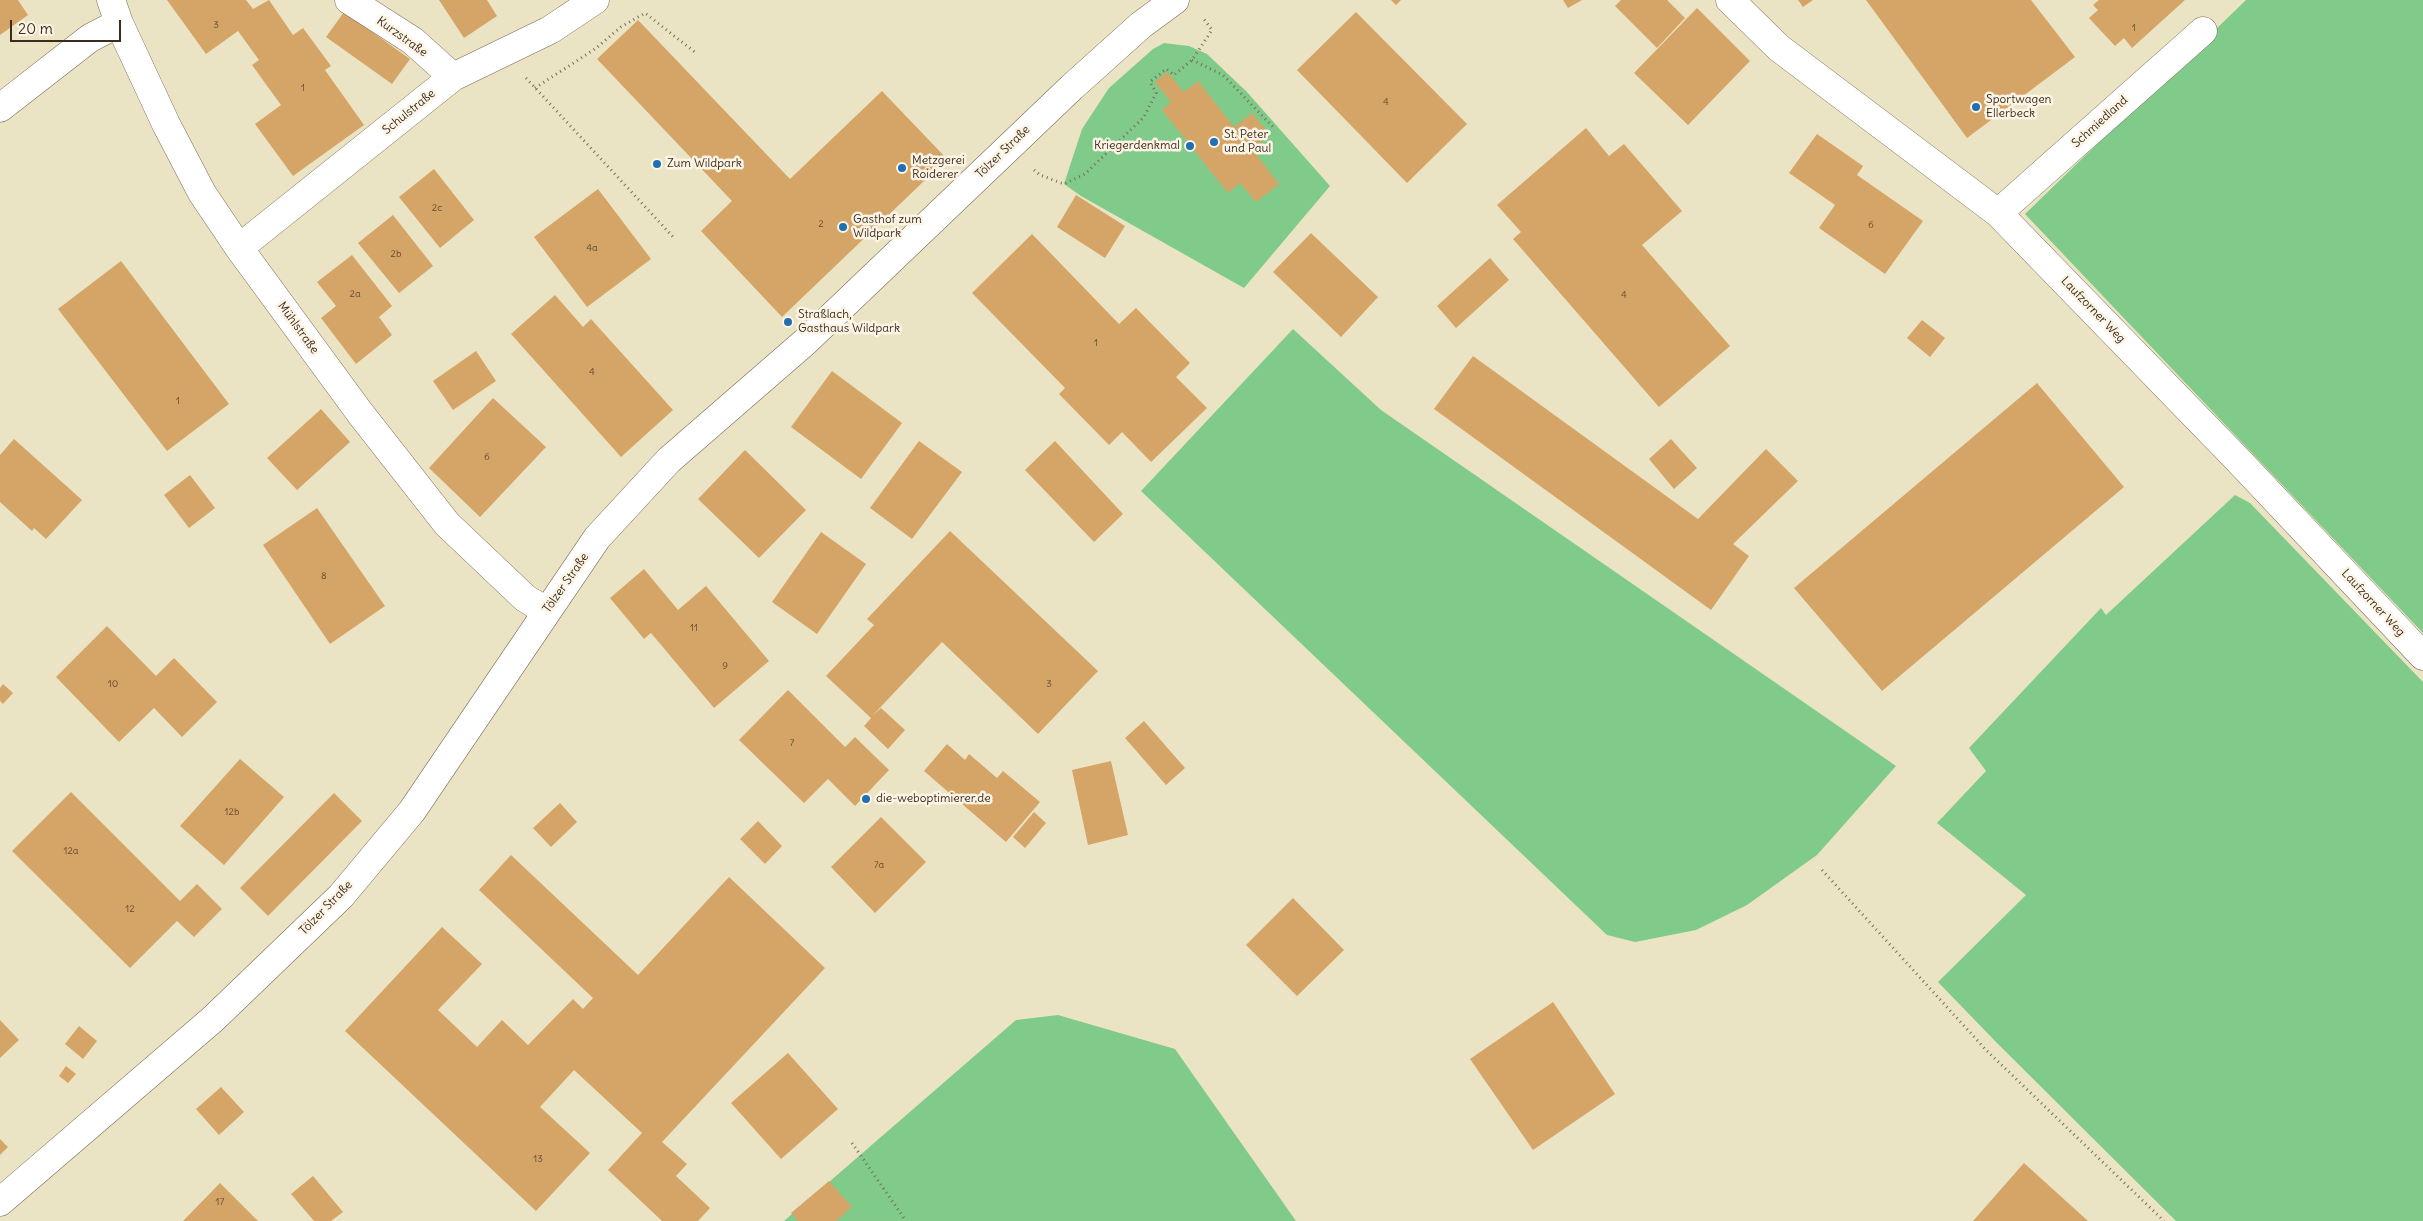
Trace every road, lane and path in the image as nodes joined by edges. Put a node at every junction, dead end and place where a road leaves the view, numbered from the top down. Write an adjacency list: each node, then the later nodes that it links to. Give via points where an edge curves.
1 (349, 0): 10 (street, Kurzstraße, via 413,41)
2 (594, 0): 10 (street, Schulstraße, via 550,30)
3 (1175, 0): 15 (street, Tölzer Straße, via 1141,25)
4 (1730, 0): 16 (street, Laufzorner Weg, via 1779,48)
5 (115, 11): 13 (street, via 90,38); 18 (street, Mühlstraße, via 166,124 202,193)
6 (1200, 15): 9 (path, via 1212,30)
7 (2203, 31): 16 (street, Schmiedland)
8 (696, 53): 12 (path, via 645,13)
9 (1192, 60): 14 (path, via 1223,75); 15 (path, via 1174,75 1166,69 1150,82 1156,93 1144,117 1085,174 1064,184 1040,175)
10 (453, 77): 18 (street, Schulstraße)
11 (530, 83): 12 (path)
12 (534, 88): 17 (path)
13 (0, 108)
14 (1276, 129)
15 (1009, 147): 19 (street, Tölzer Straße, via 805,342 669,460 597,538)
16 (1998, 212): 20 (street, Laufzorner Weg)
17 (675, 239)
18 (239, 248): 19 (street, Mühlstraße, via 360,413 447,524 525,598)
19 (546, 612): 23 (street, Tölzer Straße, via 412,811 341,896 213,1019)
20 (2423, 656)
21 (1822, 870): 25 (path, via 1986,1050)
22 (852, 1142): 24 (path)
23 (0, 1202)
24 (906, 1221)
25 (2164, 1221)

